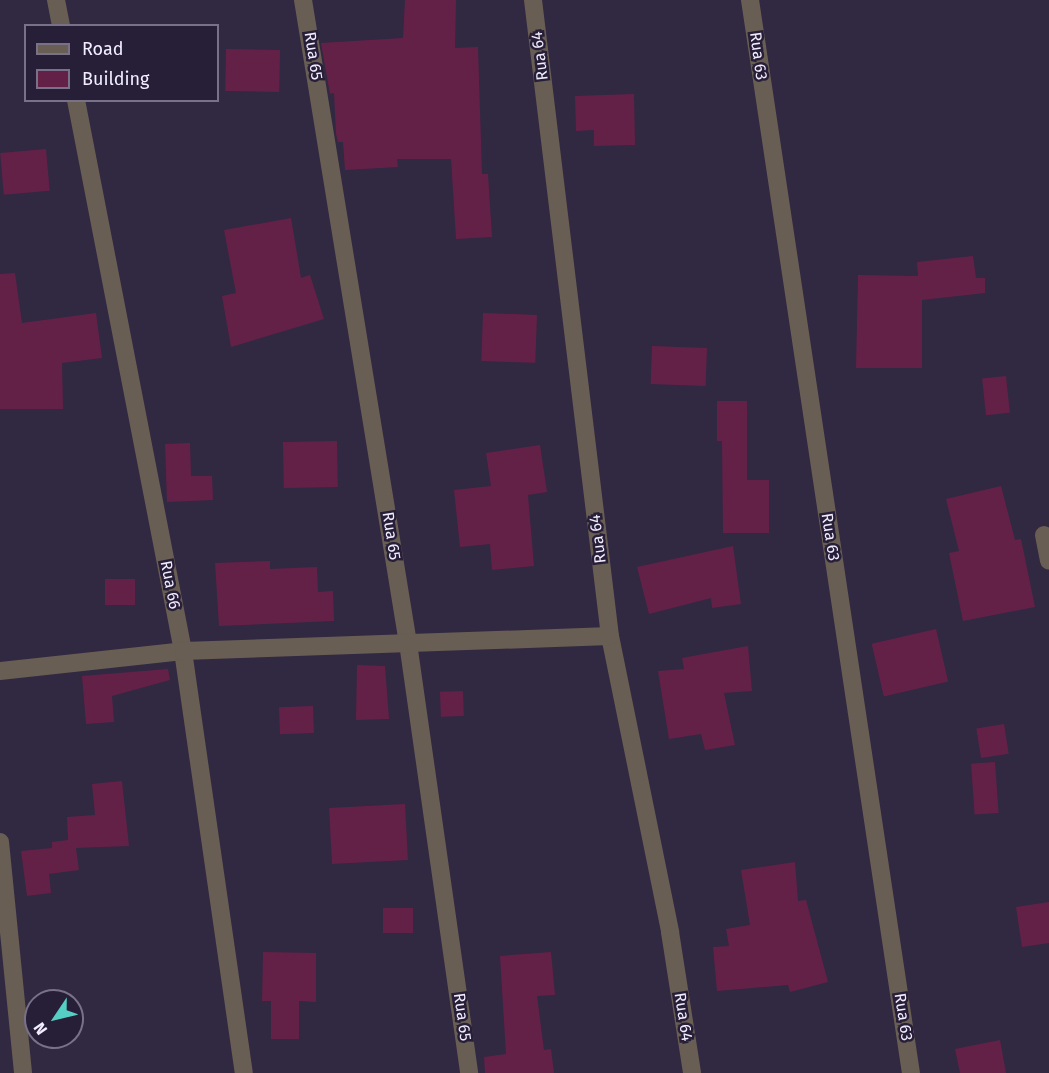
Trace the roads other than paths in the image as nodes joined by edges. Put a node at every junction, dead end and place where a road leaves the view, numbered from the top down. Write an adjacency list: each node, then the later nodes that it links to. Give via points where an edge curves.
1 (56, 0): 5 (street)
2 (303, 0): 10 (street, Rua 65)
3 (533, 0): 9 (street, Rua 64)
4 (750, 0): 18 (street, Rua 63)
5 (61, 24)
6 (76, 102): 11 (street, Rua 66)
7 (1044, 535): 8 (street)
8 (1049, 561)
9 (610, 636): 10 (street); 17 (street, Rua 64, via 669,932)
10 (408, 643): 11 (street); 16 (street, Rua 65)
11 (183, 651): 12 (street); 15 (street, Rua 66)
12 (0, 671)
13 (0, 842): 14 (street)
14 (22, 1073)
15 (244, 1073)
16 (469, 1073)
17 (692, 1073)
18 (911, 1073)

